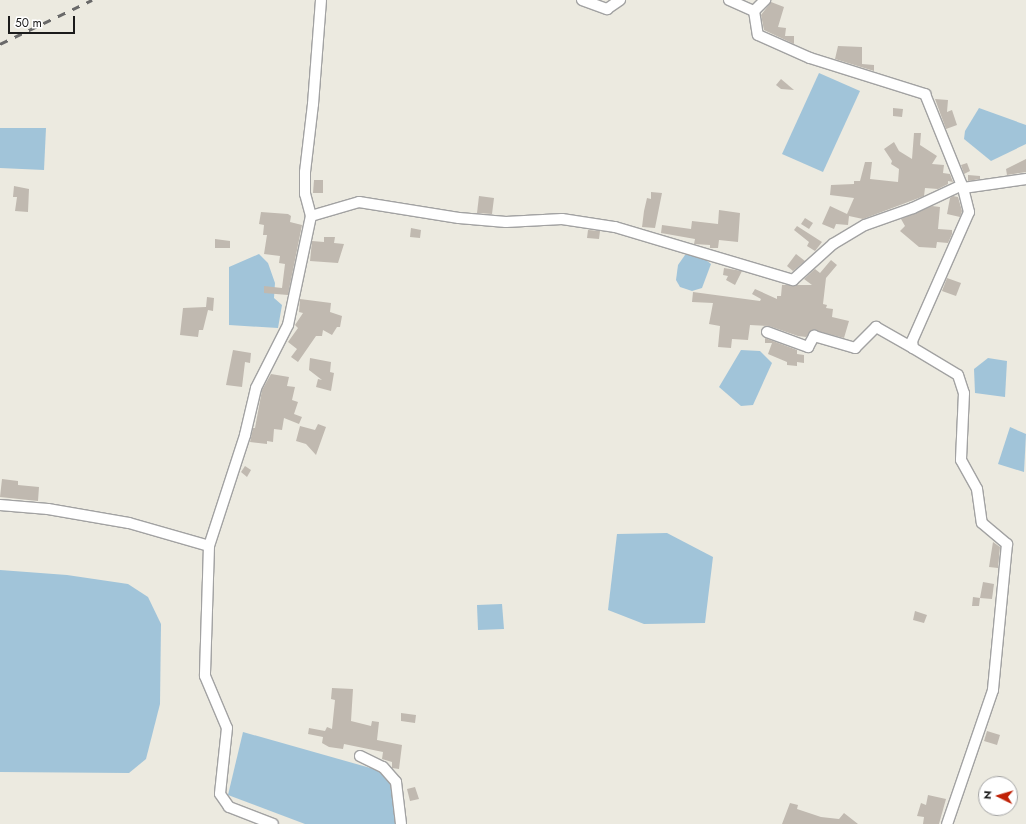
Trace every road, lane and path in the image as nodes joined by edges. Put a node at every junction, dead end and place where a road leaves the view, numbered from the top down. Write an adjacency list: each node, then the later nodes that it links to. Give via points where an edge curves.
1 (321, 0): 9 (street, via 305,172 305,194)
2 (582, 0): 3 (street, via 606,9)
3 (620, 0)
4 (729, 0): 6 (street)
5 (765, 0): 6 (street)
6 (754, 11): 8 (street, via 758,35 810,58 925,94)
7 (1026, 179): 8 (street)
8 (963, 186): 9 (street, via 865,225 833,244 793,280 615,227 562,219 506,222 467,219 359,202); 11 (street, via 969,212 912,341)
9 (311, 216): 13 (street, via 288,326 256,388 245,435)
10 (767, 332): 11 (street, via 808,347 814,336 855,348 876,327)
11 (913, 348): 17 (street, via 958,375 964,393 961,460 977,489 982,523 1008,544 993,690)
12 (0, 504): 13 (street, via 48,509 129,523)
13 (209, 546): 15 (street, via 205,676 227,728 220,794 228,807)
14 (360, 756): 16 (street, via 383,767 396,782)
15 (273, 824)
16 (401, 824)
17 (947, 824)

